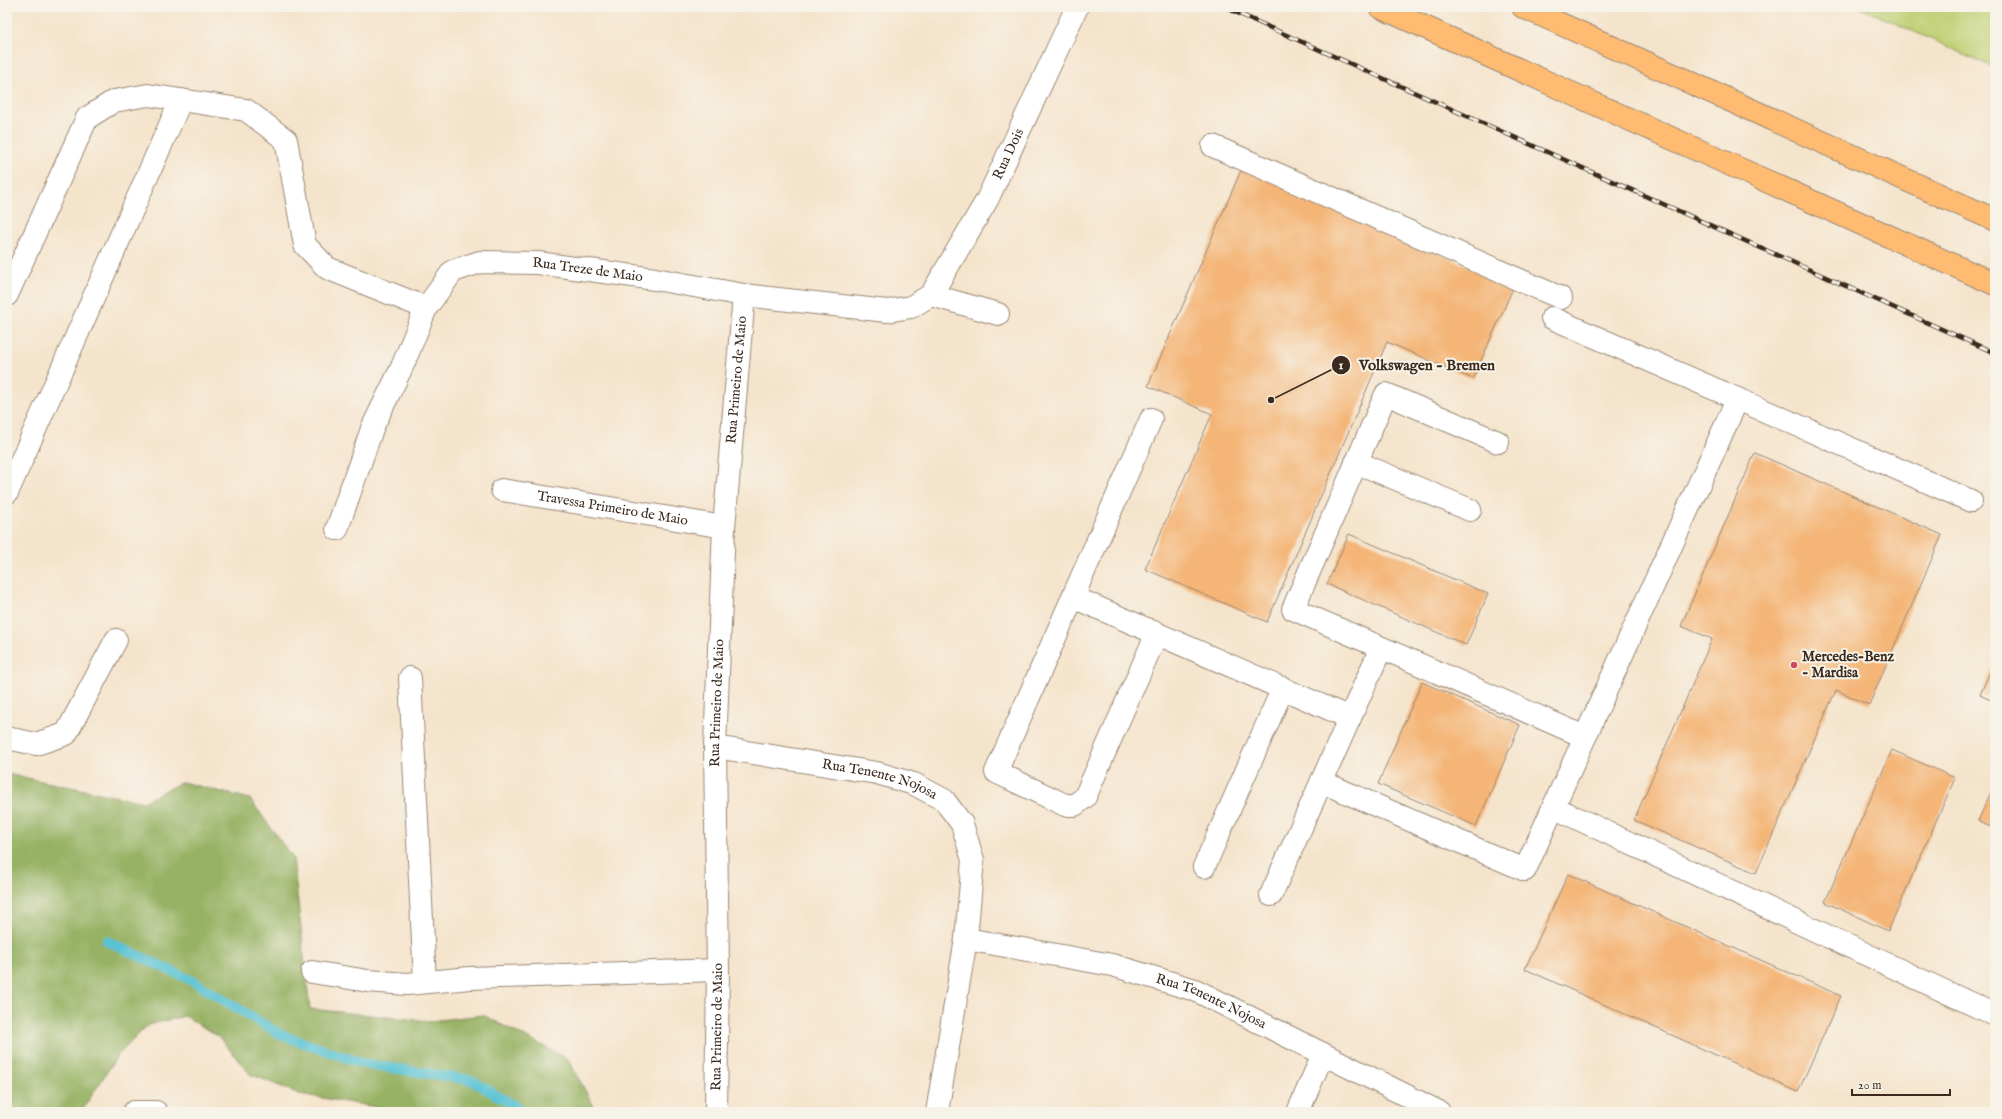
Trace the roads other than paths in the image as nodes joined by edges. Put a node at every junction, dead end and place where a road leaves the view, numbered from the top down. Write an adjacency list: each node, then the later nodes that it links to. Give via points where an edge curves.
1 (1078, 7): 10 (street, Rua Dois, via 987,200)
2 (1380, 7): 7 (highway)
3 (1523, 7): 6 (highway)
4 (181, 100): 8 (street, via 148,94 114,101 88,118); 12 (street, via 246,110 286,140 305,245 327,268); 20 (street)
5 (1213, 146): 11 (street)
6 (1995, 220)
7 (1995, 284)
8 (7, 295)
9 (744, 295): 10 (street, Rua Treze de Maio, via 887,311 911,307); 12 (street, Rua Treze de Maio, via 538,262 480,262 453,271); 23 (street, Rua Primeiro de Maio)
10 (931, 296): 13 (street)
11 (1561, 298)
12 (426, 308): 24 (street, Rua Treze de Maio, via 402,367 373,426)
13 (998, 314)
14 (1552, 318): 15 (street)
15 (1737, 400): 21 (street); 32 (street)
16 (1151, 419): 25 (street)
17 (1498, 442): 18 (street, via 1386,394)
18 (1356, 462): 22 (street); 28 (street, via 1293,609)
19 (502, 490): 23 (street, Travessa Primeiro de Maio)
20 (7, 493)
21 (1971, 502)
22 (1470, 510)
23 (724, 527): 34 (street, Rua Primeiro de Maio)
24 (337, 529)
25 (1073, 597): 26 (street); 26 (street, via 996,772 1065,805 1075,805 1085,797)
26 (1157, 633): 30 (street)
27 (116, 640): 33 (street, via 66,734 36,744)
28 (1381, 648): 31 (street); 32 (street)
29 (410, 678): 42 (street)
30 (1283, 688): 31 (street); 37 (street)
31 (1350, 718): 35 (street)
32 (1585, 737): 36 (street)
33 (7, 738)
34 (715, 747): 39 (street, Rua Tenente Nojosa, via 877,773 914,784 944,800 962,824 973,860); 40 (street, Rua Primeiro de Maio)
35 (1322, 782): 36 (street, via 1525,870); 38 (street)
36 (1553, 807): 43 (street)
37 (1204, 867)
38 (1271, 894)
39 (966, 939): 44 (street, Rua Tenente Nojosa, via 1112,965 1196,990); 48 (street, Rua Tenente Nojosa)
40 (718, 970): 42 (street, via 470,978); 47 (street, Rua Primeiro de Maio)
41 (312, 972): 42 (street, via 368,981 407,984)
42 (425, 982)
43 (1995, 1015)
44 (1323, 1054): 49 (street); 50 (street, Rua Tenente Nojosa)
45 (134, 1112): 46 (street)
46 (156, 1112)
47 (716, 1112)
48 (937, 1112)
49 (1298, 1112)
50 (1439, 1112)

